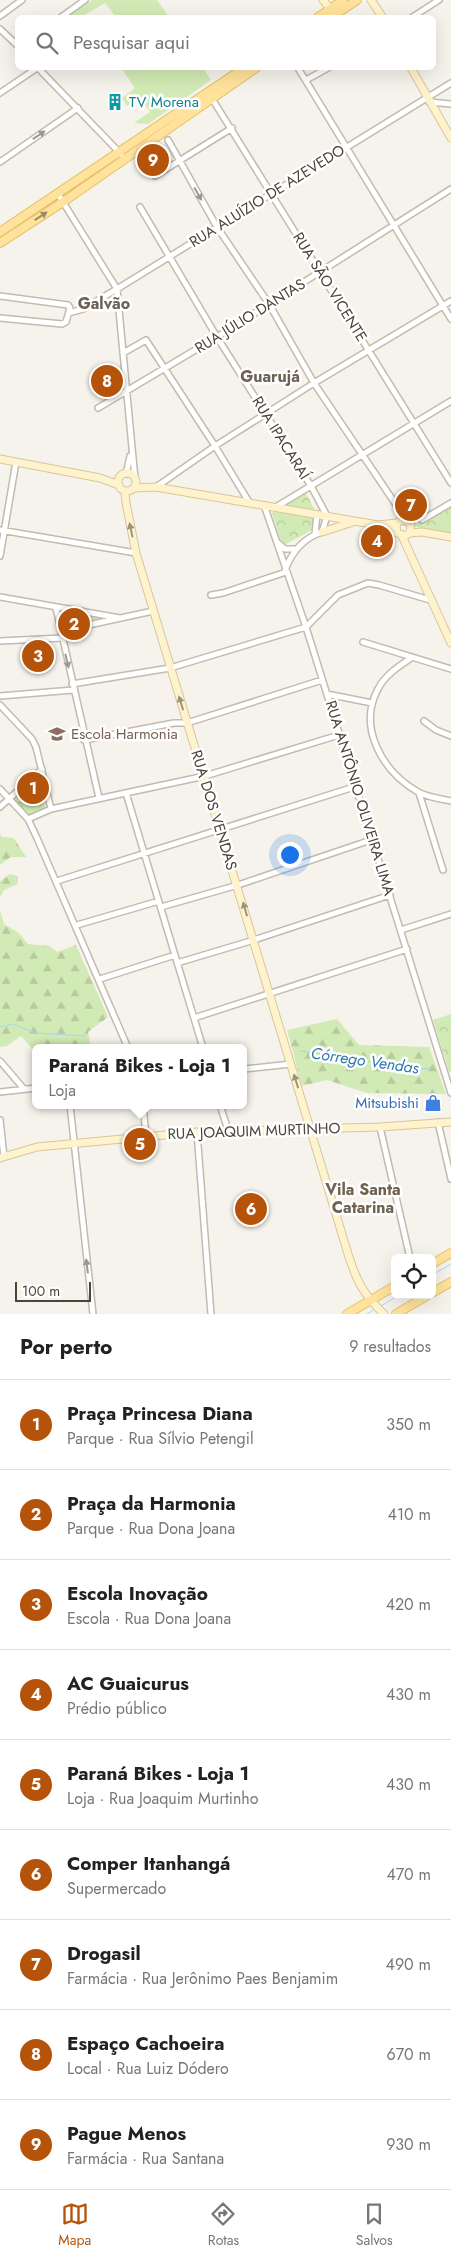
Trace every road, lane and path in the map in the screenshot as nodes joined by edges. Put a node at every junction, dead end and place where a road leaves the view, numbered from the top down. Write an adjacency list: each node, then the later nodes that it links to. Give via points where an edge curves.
1 (22, 0): 12 (street)
2 (85, 0): 9 (street)
3 (323, 0): 8 (street)
4 (343, 0): 8 (main road)
5 (357, 0): 8 (main road)
6 (372, 0): 10 (street)
7 (439, 0): 11 (street)
8 (331, 14)
9 (64, 15)
10 (381, 15)
11 (416, 15)
12 (0, 16)
13 (0, 29): 14 (street)
14 (15, 44)
15 (35, 70): 24 (street)
16 (40, 70): 28 (street)
17 (241, 70): 25 (main road)
18 (253, 70): 25 (main road)
19 (299, 70): 22 (street)
20 (324, 70): 22 (street)
21 (412, 70): 26 (street)
22 (306, 80): 33 (street)
23 (451, 83): 26 (street, RUA ALUÍZIO DE AZEVEDO)
24 (0, 93)
25 (210, 95): 29 (street, RUA SÃO VICENTE); 30 (main road); 35 (main road)
26 (428, 100): 27 (street); 31 (street); 33 (street, RUA ALUÍZIO DE AZEVEDO)
27 (451, 104)
28 (78, 108): 34 (street); 38 (street, one-way to 28)
29 (232, 128): 37 (street); 40 (street, RUA SÃO VICENTE)
30 (141, 138): 34 (main road); 35 (main road)
31 (451, 138)
32 (168, 140): 37 (street)
33 (346, 148): 40 (street, RUA ALUÍZIO DE AZEVEDO); 44 (street)
34 (119, 151): 36 (street); 41 (main road)
35 (134, 151): 36 (main road); 37 (street, via 155,176)
36 (124, 158): 42 (main road)
37 (179, 161): 45 (street, one-way to 45)
38 (0, 162)
39 (451, 189): 44 (street, RUA JÚLIO DANTAS)
40 (272, 192): 45 (street, RUA ALUÍZIO DE AZEVEDO); 49 (street, RUA SÃO VICENTE)
41 (58, 194): 42 (street); 46 (main road)
42 (63, 202): 47 (main road, one-way to 42); 50 (street)
43 (140, 207): 48 (street, RUA IPACARAÍ)
44 (395, 226): 49 (street, RUA JÚLIO DANTAS); 54 (street)
45 (217, 227): 48 (street, RUA ALUÍZIO DE AZEVEDO); 53 (street)
46 (0, 231)
47 (0, 243)
48 (169, 256): 50 (street, RUA ALUÍZIO DE AZEVEDO); 58 (street, RUA IPACARAÍ)
49 (321, 272): 53 (street, RUA JÚLIO DANTAS); 59 (street, RUA SÃO VICENTE)
50 (117, 289): 55 (street, RUA ALUÍZIO DE AZEVEDO, via 83,310); 60 (street)
51 (0, 296): 55 (street, via 68,305)
52 (451, 301): 54 (street)
53 (269, 304): 58 (street, RUA JÚLIO DANTAS); 62 (street)
54 (443, 306): 57 (street); 59 (street)
55 (69, 313): 56 (street, RUA ALUÍZIO DE AZEVEDO, via 62,324)
56 (0, 318)
57 (451, 319)
58 (217, 337): 61 (street, RUA JÚLIO DANTAS); 66 (street, RUA IPACARAÍ)
59 (370, 351): 62 (street); 67 (street, RUA SÃO VICENTE)
60 (123, 353): 61 (street, via 146,340); 63 (street)
61 (165, 368): 63 (street, RUA JÚLIO DANTAS); 68 (street)
62 (314, 383): 66 (street); 70 (street)
63 (126, 391): 65 (street, RUA JÚLIO DANTAS); 69 (street)
64 (451, 401): 67 (street)
65 (98, 408)
66 (266, 415): 68 (street); 78 (street, RUA IPACARAÍ)
67 (415, 424): 70 (street); 76 (street, RUA SÃO VICENTE)
68 (215, 446): 79 (street); 81 (street)
69 (131, 448): 73 (street); 75 (street)
70 (363, 455): 78 (street); 84 (street)
71 (0, 460): 72 (street)
72 (16, 462): 74 (street); 93 (street)
73 (123, 475): 74 (street); 75 (street, via 132,475); 77 (street)
74 (100, 478): 77 (street)
75 (135, 482): 79 (street); 80 (street)
76 (451, 483)
77 (119, 485): 80 (street)
78 (311, 486): 85 (street); 87 (street, RUA IPACARAÍ)
79 (154, 487): 81 (street)
80 (125, 491): 101 (street, RUA DOS VENDAS, one-way to 80)
81 (249, 502): 83 (street)
82 (451, 503): 88 (street)
83 (264, 505): 85 (street); 99 (street, RUA ANTÔNIO OLIVEIRA LIMA)
84 (395, 505): 90 (street); 91 (street)
85 (276, 507): 86 (street)
86 (317, 514): 87 (street); 95 (street)
87 (327, 516): 89 (street); 95 (street)
88 (422, 520)
89 (355, 521): 92 (street); 95 (street)
90 (409, 522): 91 (street); 94 (street); 96 (street)
91 (398, 523): 92 (street); 97 (street)
92 (378, 525): 97 (street)
93 (2, 530): 101 (street); 102 (street)
94 (422, 532): 96 (street); 98 (street)
95 (319, 533): 100 (street)
96 (410, 533): 97 (street)
97 (399, 534): 106 (street)
98 (451, 538)
99 (276, 541): 100 (street, via 285,549); 103 (street, RUA ANTÔNIO OLIVEIRA LIMA)
100 (295, 549): 103 (street)
101 (136, 553): 108 (street, RUA DOS VENDAS)
102 (0, 556)
103 (286, 571): 104 (street); 110 (street, RUA ANTÔNIO OLIVEIRA LIMA)
104 (211, 595)
105 (0, 597): 107 (street)
106 (430, 600): 110 (street, via 368,583 338,595); 115 (street)
107 (56, 608): 109 (street); 111 (street)
108 (153, 611): 109 (street); 117 (street, RUA DOS VENDAS)
109 (120, 618): 111 (street)
110 (306, 627): 117 (street); 119 (street, RUA ANTÔNIO OLIVEIRA LIMA)
111 (61, 632): 112 (street)
112 (62, 638): 113 (street); 120 (street, one-way to 120)
113 (0, 641)
114 (363, 642): 116 (street)
115 (451, 643)
116 (412, 658): 118 (street); 124 (street, via 385,679)
117 (170, 668): 120 (street); 127 (street, RUA DOS VENDAS, one-way to 117)
118 (451, 669)
119 (322, 680): 122 (street, RUA ANTÔNIO OLIVEIRA LIMA); 127 (street)
120 (72, 684): 121 (street)
121 (74, 690): 123 (street); 130 (street)
122 (327, 694): 124 (street); 128 (street, RUA ANTÔNIO OLIVEIRA LIMA)
123 (0, 696)
124 (372, 703): 136 (street, via 372,730 382,760 398,778)
125 (0, 705): 131 (street, via 32,739)
126 (424, 721): 129 (street)
127 (187, 723): 130 (street); 132 (street, RUA DOS VENDAS)
128 (339, 735): 132 (street); 133 (street, RUA ANTÔNIO OLIVEIRA LIMA)
129 (451, 736)
130 (84, 740): 138 (street)
131 (42, 769): 137 (street); 141 (street)
132 (205, 776): 135 (street); 143 (street, RUA DOS VENDAS)
133 (354, 787): 143 (street); 144 (street, RUA ANTÔNIO OLIVEIRA LIMA)
134 (0, 789): 137 (street)
135 (126, 793): 138 (street); 145 (street)
136 (419, 793): 139 (street); 146 (street)
137 (9, 798): 140 (street); 142 (street)
138 (99, 798): 141 (street)
139 (451, 802)
140 (0, 806)
141 (51, 809): 142 (street)
142 (28, 819): 147 (street)
143 (220, 829): 145 (street); 148 (street, RUA DOS VENDAS)
144 (371, 840): 148 (street); 149 (street, RUA ANTÔNIO OLIVEIRA LIMA)
145 (145, 852): 147 (street); 150 (street)
146 (443, 870)
147 (57, 881): 153 (street)
148 (238, 885): 151 (street); 155 (street, RUA DOS VENDAS, one-way to 148)
149 (390, 894): 154 (street, RUA ANTÔNIO OLIVEIRA LIMA); 155 (street)
150 (159, 901): 151 (street); 153 (street)
151 (161, 908): 157 (street)
152 (451, 914): 154 (street)
153 (77, 925): 159 (street)
154 (401, 930): 156 (street, RUA ANTÔNIO OLIVEIRA LIMA)
155 (254, 940): 158 (street); 160 (street, RUA DOS VENDAS)
156 (407, 950): 160 (street); 170 (street, RUA ANTÔNIO OLIVEIRA LIMA)
157 (175, 955): 158 (street); 159 (street)
158 (177, 963): 161 (street)
159 (100, 979): 162 (street)
160 (270, 994): 161 (street); 165 (street, RUA DOS VENDAS)
161 (194, 1018): 163 (street)
162 (126, 1044)
163 (202, 1044)
164 (0, 1061): 168 (street)
165 (291, 1064): 166 (street); 178 (street, RUA DOS VENDAS, one-way to 165)
166 (247, 1069)
167 (32, 1088): 168 (street)
168 (24, 1089): 169 (street)
169 (0, 1092)
170 (451, 1093)
171 (70, 1109): 182 (street)
172 (143, 1109): 181 (street)
173 (221, 1109): 179 (street)
174 (0, 1120): 183 (street)
175 (438, 1122): 176 (street, RUA JOAQUIM MURTINHO); 177 (street, RUA JOAQUIM MURTINHO); 184 (street)
176 (451, 1122)
177 (380, 1127): 178 (street, RUA JOAQUIM MURTINHO); 186 (street)
178 (310, 1128): 179 (street, RUA JOAQUIM MURTINHO); 192 (street, RUA DOS VENDAS, via 357,1280)
179 (228, 1130): 180 (street, RUA JOAQUIM MURTINHO)
180 (197, 1132): 181 (street, RUA JOAQUIM MURTINHO); 194 (street)
181 (146, 1136): 182 (street, RUA JOAQUIM MURTINHO)
182 (74, 1142): 183 (street, RUA JOAQUIM MURTINHO, via 37,1147); 193 (street, one-way to 182)
183 (2, 1157)
184 (451, 1179)
185 (451, 1253): 187 (main road)
186 (409, 1254)
187 (436, 1262)
188 (451, 1282): 190 (main road)
189 (391, 1289): 192 (main road)
190 (436, 1291)
191 (421, 1299): 197 (main road)
192 (372, 1303): 195 (main road); 196 (street, RUA DOS VENDAS)
193 (93, 1314)
194 (211, 1314)
195 (347, 1314)
196 (384, 1314)
197 (396, 1314)

